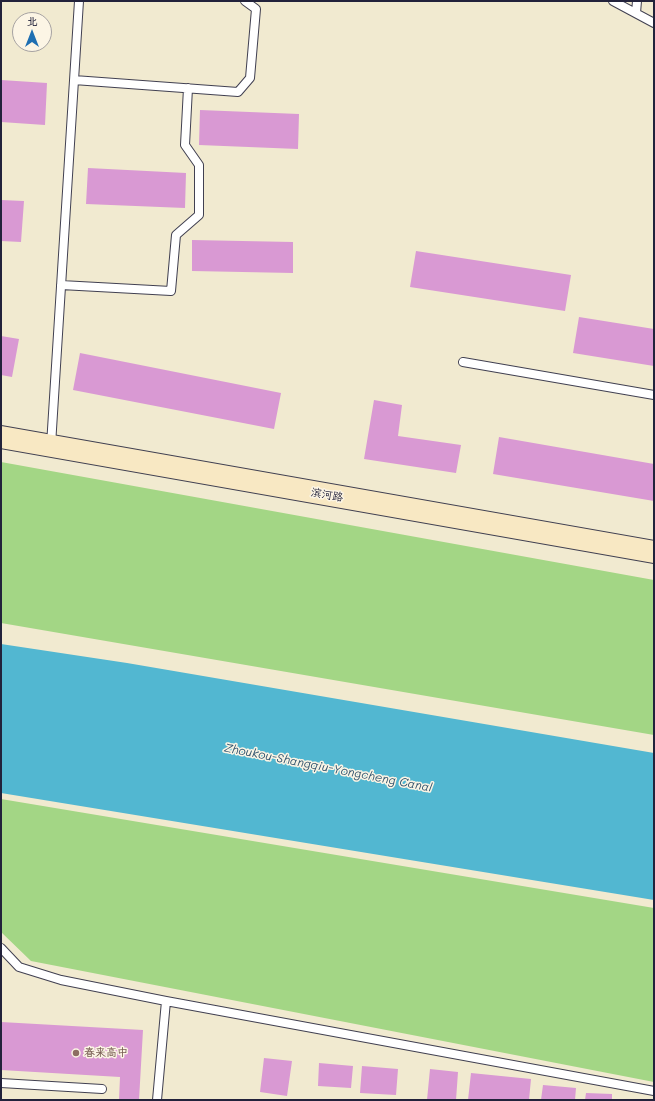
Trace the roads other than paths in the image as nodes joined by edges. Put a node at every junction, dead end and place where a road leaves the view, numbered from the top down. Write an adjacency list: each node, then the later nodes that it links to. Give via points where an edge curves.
1 (79, 1): 7 (lane)
2 (245, 1): 8 (lane, via 256,9 250,78 238,92)
3 (613, 1): 5 (lane)
4 (637, 1): 5 (lane)
5 (636, 13): 6 (lane)
6 (654, 23)
7 (74, 80): 8 (lane); 9 (lane)
8 (188, 88): 9 (lane, via 185,145 199,165 199,215 176,235 171,291)
9 (62, 285): 13 (lane)
10 (463, 362): 11 (lane)
11 (654, 395)
12 (1, 437): 13 (street, 滨河路)
13 (51, 447): 14 (street, 滨河路)
14 (654, 552)
15 (1, 948): 16 (lane, via 19,967 61,980)
16 (166, 1001): 19 (lane); 20 (lane)
17 (1, 1083): 18 (lane)
18 (102, 1089)
19 (654, 1091)
20 (157, 1100)

